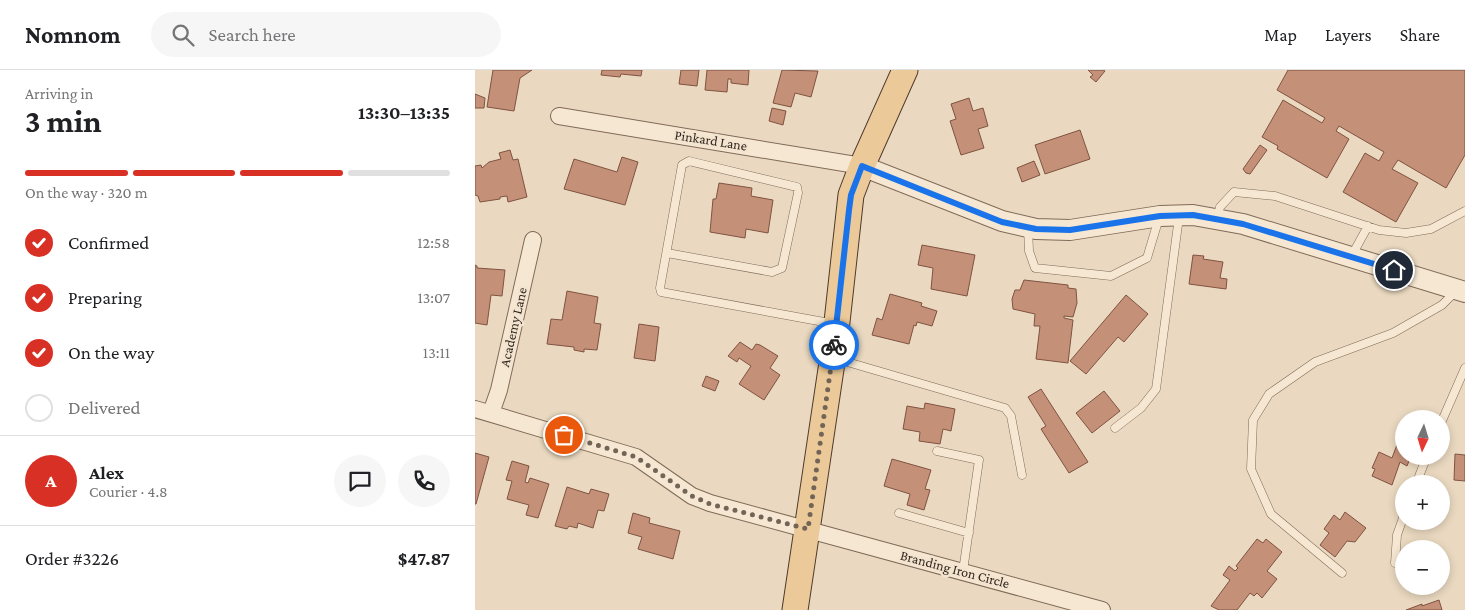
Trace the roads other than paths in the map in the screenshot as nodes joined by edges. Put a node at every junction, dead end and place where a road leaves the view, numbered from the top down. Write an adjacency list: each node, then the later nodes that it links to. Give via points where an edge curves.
1 (905, 70): 3 (main road)
2 (559, 116): 3 (street, Pinkard Lane)
3 (862, 166): 8 (street, via 1002,222); 13 (main road, via 851,195)
4 (1465, 211): 7 (lane, via 1431,230 1406,233)
5 (1169, 216): 6 (street); 8 (street, via 1070,230); 8 (lane, via 1147,258 1111,276 1035,268 1029,251); 19 (lane, via 1156,389 1141,408)
6 (1217, 219): 7 (lane, via 1220,207 1234,192 1275,196); 11 (street)
7 (1367, 226): 11 (lane)
8 (1027, 227)
9 (533, 240): 18 (street, Academy Lane)
10 (667, 252): 10 (lane, via 685,162 797,187 782,268 778,271); 13 (lane, via 663,293)
11 (1351, 257): 12 (street)
12 (1461, 291): 26 (lane, via 1393,333 1315,362 1269,394 1253,420 1251,469 1271,514)
13 (837, 325): 14 (main road)
14 (833, 357): 21 (lane, via 1005,408 1011,416); 23 (main road)
15 (1465, 368): 17 (lane)
16 (475, 409): 18 (street, Branding Iron Circle)
17 (1447, 410)
18 (491, 413): 23 (street, Branding Iron Circle, via 636,457 692,496 710,504)
19 (1115, 428)
20 (937, 450): 24 (lane, via 979,460)
21 (1022, 475)
22 (899, 513): 24 (lane)
23 (808, 529): 25 (street, Branding Iron Circle); 27 (main road)
24 (969, 533): 25 (lane)
25 (963, 571): 28 (street, Branding Iron Circle)
26 (1342, 573)
27 (795, 610)
28 (1102, 610)

